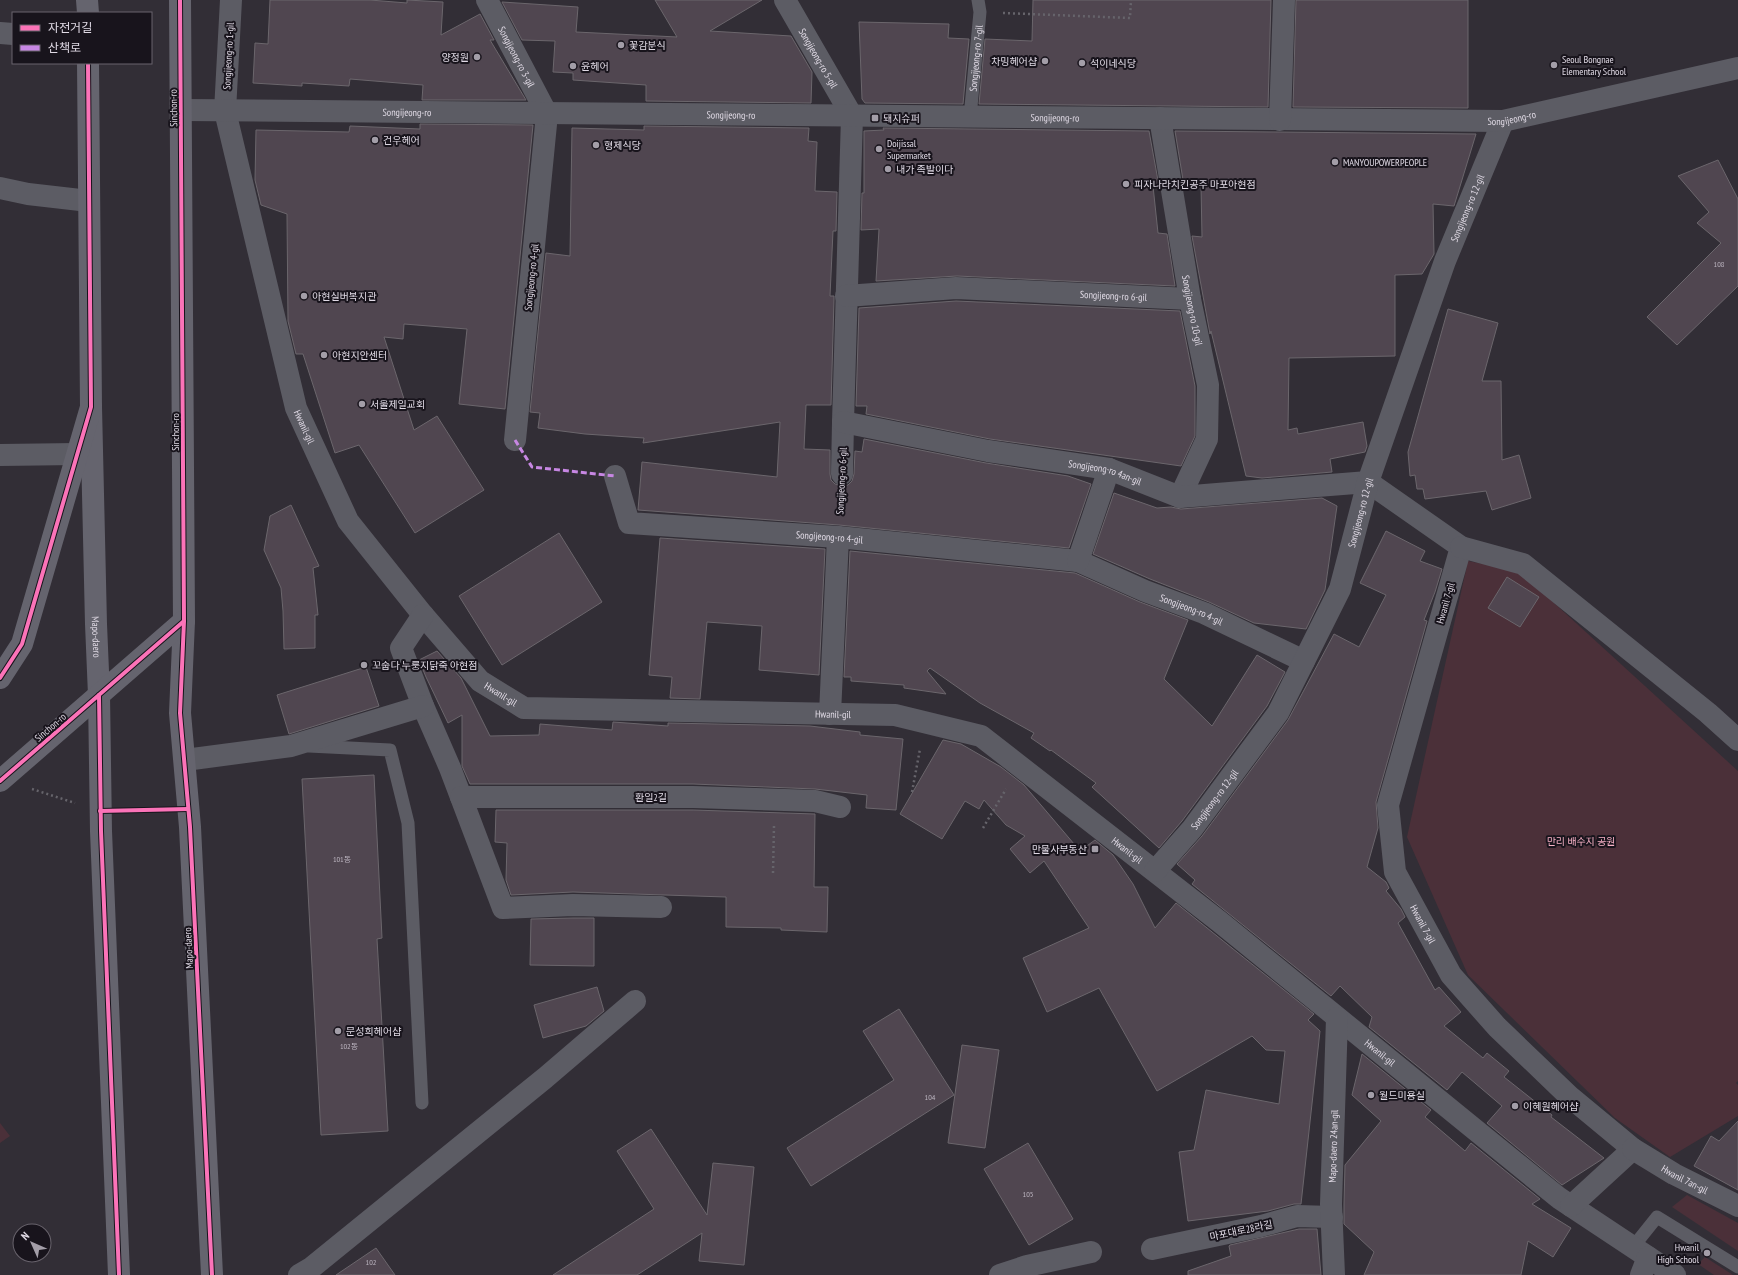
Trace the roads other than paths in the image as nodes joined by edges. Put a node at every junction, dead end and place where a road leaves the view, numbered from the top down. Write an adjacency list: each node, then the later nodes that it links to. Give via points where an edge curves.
1 (88, 0): 8 (main road)
2 (180, 0): 13 (main road, Sinchon-ro)
3 (231, 0): 14 (street, Songijeong-ro 1-gil)
4 (487, 0): 15 (street, Songijeong-ro 3-gil)
5 (785, 0): 16 (street, Songijeong-ro 5-gil)
6 (1284, 0): 19 (street)
7 (979, 6): 17 (lane, Songijeong-ro 7-gil)
8 (88, 12)
9 (0, 33): 10 (street)
10 (12, 34)
11 (88, 64): 22 (main road)
12 (1738, 68): 20 (street, Songijeong-ro)
13 (181, 110): 14 (street, Songijeong-ro); 39 (main road, Sinchon-ro)
14 (225, 111): 15 (street, Songijeong-ro); 38 (street, Hwanil-gil, via 296,408 348,521)
15 (547, 114): 16 (street, Songijeong-ro); 27 (street, Songijeong-ro 4-gil)
16 (852, 116): 17 (street, Songijeong-ro); 23 (street, Songijeong-ro 6-gil)
17 (970, 117): 18 (street, Songijeong-ro)
18 (1160, 118): 19 (street, Songijeong-ro); 24 (street, Songijeong-ro 10-gil)
19 (1280, 120): 20 (street, Songijeong-ro)
20 (1503, 121): 33 (street, Songijeong-ro 12-gil, via 1445,261)
21 (0, 188): 22 (street)
22 (89, 201): 25 (main road)
23 (846, 296): 24 (street, Songijeong-ro 6-gil, via 956,288); 26 (street, Songijeong-ro 6-gil)
24 (1190, 299): 34 (street, Songijeong-ro 10-gil, via 1208,384 1207,439)
25 (91, 407): 28 (main road); 42 (main road, Mapo-daero)
26 (842, 422): 30 (street, Songijeong-ro 4an-gil, via 988,451); 31 (street, Songijeong-ro 6-gil)
27 (515, 440)
28 (77, 454): 29 (street); 41 (main road, via 22,644)
29 (0, 455)
30 (1109, 469): 34 (street, Songijeong-ro 4an-gil); 37 (street)
31 (842, 474)
32 (615, 476): 35 (street, Songijeong-ro 4-gil, via 629,523)
33 (1368, 482): 34 (street, Songijeong-ro 4an-gil); 36 (street); 40 (street, Songijeong-ro 12-gil, via 1340,589)
34 (1180, 496)
35 (838, 537): 37 (street, Songijeong-ro 4-gil); 44 (street)
36 (1461, 547): 45 (street, via 1523,564); 56 (street, Hwanil 7-gil, via 1388,805 1395,872 1451,975 1497,1027 1568,1096)
37 (1078, 561): 40 (street, Songijeong-ro 4-gil, via 1204,614)
38 (423, 615): 43 (street, via 401,648); 44 (street, Hwanil-gil, via 480,681 524,708)
39 (184, 620): 42 (main road, Sinchon-ro); 47 (main road, Mapo-daero, via 180,713)
40 (1304, 661): 51 (street, Songijeong-ro 12-gil, via 1278,713 1192,829)
41 (0, 678)
42 (100, 695): 48 (main road, Sinchon-ro); 65 (main road, Mapo-daero, via 100,811)
43 (423, 706): 46 (street); 49 (street)
44 (830, 714): 51 (street, Hwanil-gil, via 895,715 981,736)
45 (1738, 740)
46 (291, 746): 47 (street); 55 (lane, via 390,750 408,823)
47 (185, 760): 66 (main road, Mapo-daero)
48 (1, 780)
49 (461, 797): 50 (street, 환일2길, via 694,797 815,801); 52 (street, via 503,908 573,904)
50 (840, 807)
51 (1155, 871): 54 (street, Hwanil-gil)
52 (660, 907)
53 (635, 1001): 64 (street, via 545,1078)
54 (1337, 1018): 57 (street, Hwanil-gil); 59 (street, Mapo-daero 24an-gil)
55 (422, 1103)
56 (1633, 1149): 57 (street); 58 (street, Hwanil 7an-gil, via 1674,1174)
57 (1571, 1206): 62 (street, Hwanil-gil)
58 (1738, 1206)
59 (1332, 1217): 60 (street, 마포대로28라길, via 1298,1216); 68 (street, Mapo-daero 24an-gil)
60 (1152, 1249)
61 (1091, 1252): 67 (street, via 1027,1266)
62 (1641, 1260): 63 (lane, via 1658,1217); 69 (street, Hwanil-gil)
63 (1738, 1267)
64 (305, 1272)
65 (119, 1275)
66 (212, 1275)
67 (1000, 1275)
68 (1334, 1275)
69 (1674, 1275)

